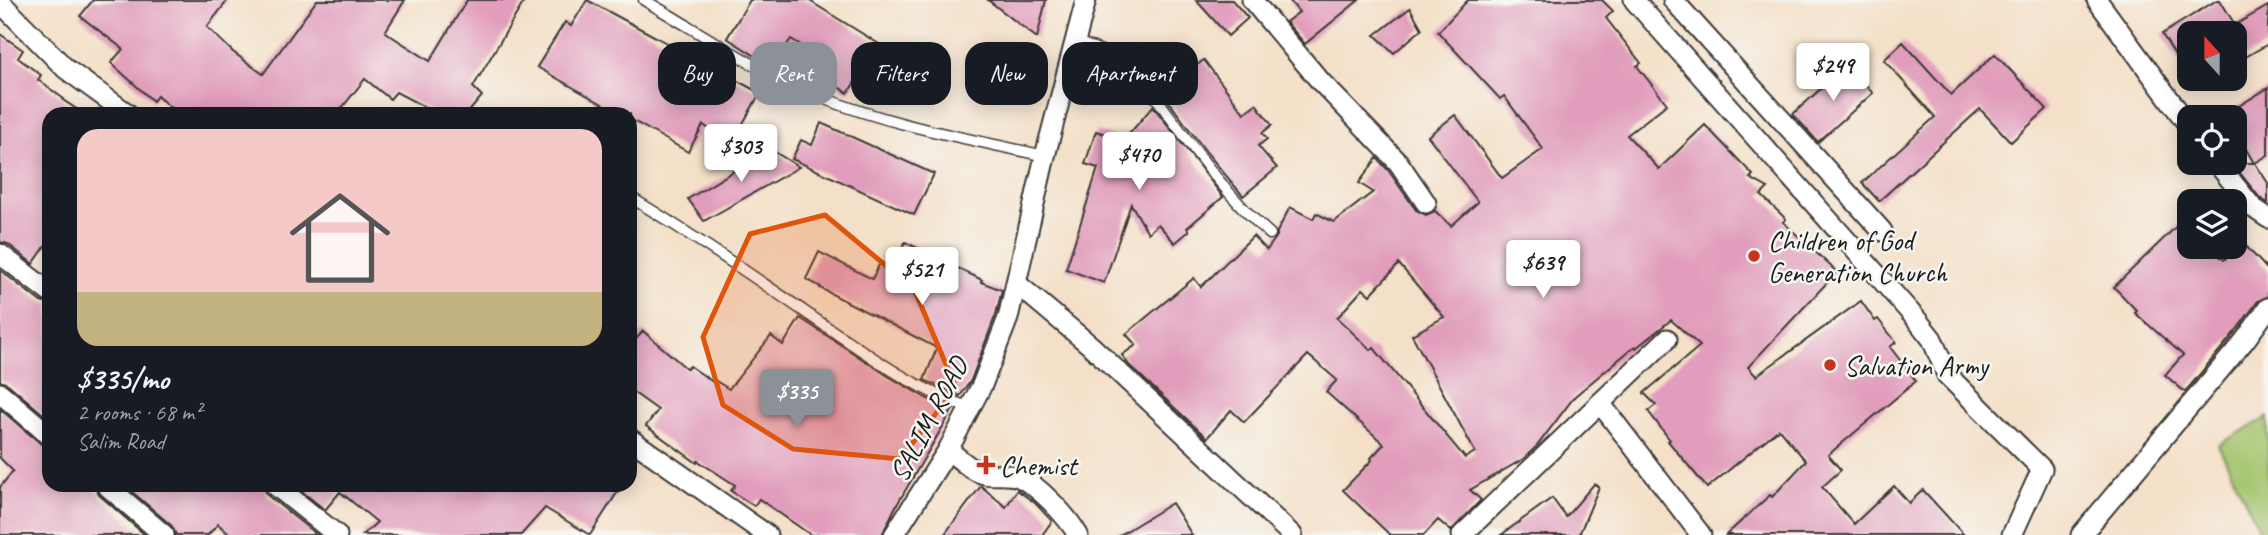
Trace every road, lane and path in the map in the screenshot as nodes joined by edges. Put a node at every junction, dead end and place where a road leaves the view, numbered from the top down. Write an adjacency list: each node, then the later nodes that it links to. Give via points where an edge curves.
1 (644, 0): 13 (lane, via 763,71 823,98 906,125)
2 (1086, 0): 8 (street, SALIM ROAD)
3 (1252, 0): 16 (street, via 1321,82 1398,162)
4 (1634, 0): 41 (street, via 1933,339 1948,375 2042,469)
5 (1673, 0): 18 (street)
6 (2097, 0): 12 (street)
7 (0, 2): 11 (street, via 66,69)
8 (1075, 42)
9 (1062, 91): 13 (street, SALIM ROAD)
10 (1161, 105): 19 (lane, via 1226,190)
11 (118, 107)
12 (2177, 110)
13 (1045, 156): 21 (street, SALIM ROAD)
14 (2227, 175): 17 (street, via 2252,207)
15 (637, 201): 27 (lane, via 867,355 943,399)
16 (1426, 203)
17 (2268, 218)
18 (1882, 231)
19 (1269, 234)
20 (0, 254): 22 (street)
21 (1016, 283): 27 (street, SALIM ROAD, via 1008,318); 38 (street, via 1091,346)
22 (42, 287)
23 (2268, 308): 42 (street)
24 (1667, 339): 26 (street)
25 (0, 393): 28 (street)
26 (1600, 403): 39 (street); 40 (street)
27 (970, 408): 30 (street, SALIM ROAD)
28 (42, 429)
29 (637, 444): 35 (street)
30 (948, 450): 36 (street, SALIM ROAD); 37 (street, via 974,470 1009,474 1036,488)
31 (114, 492): 33 (street)
32 (284, 492): 34 (street)
33 (164, 535)
34 (337, 535)
35 (767, 535)
36 (894, 535)
37 (1078, 535)
38 (1292, 535)
39 (1462, 535)
40 (1701, 535)
41 (2012, 535)
42 (2081, 535)

